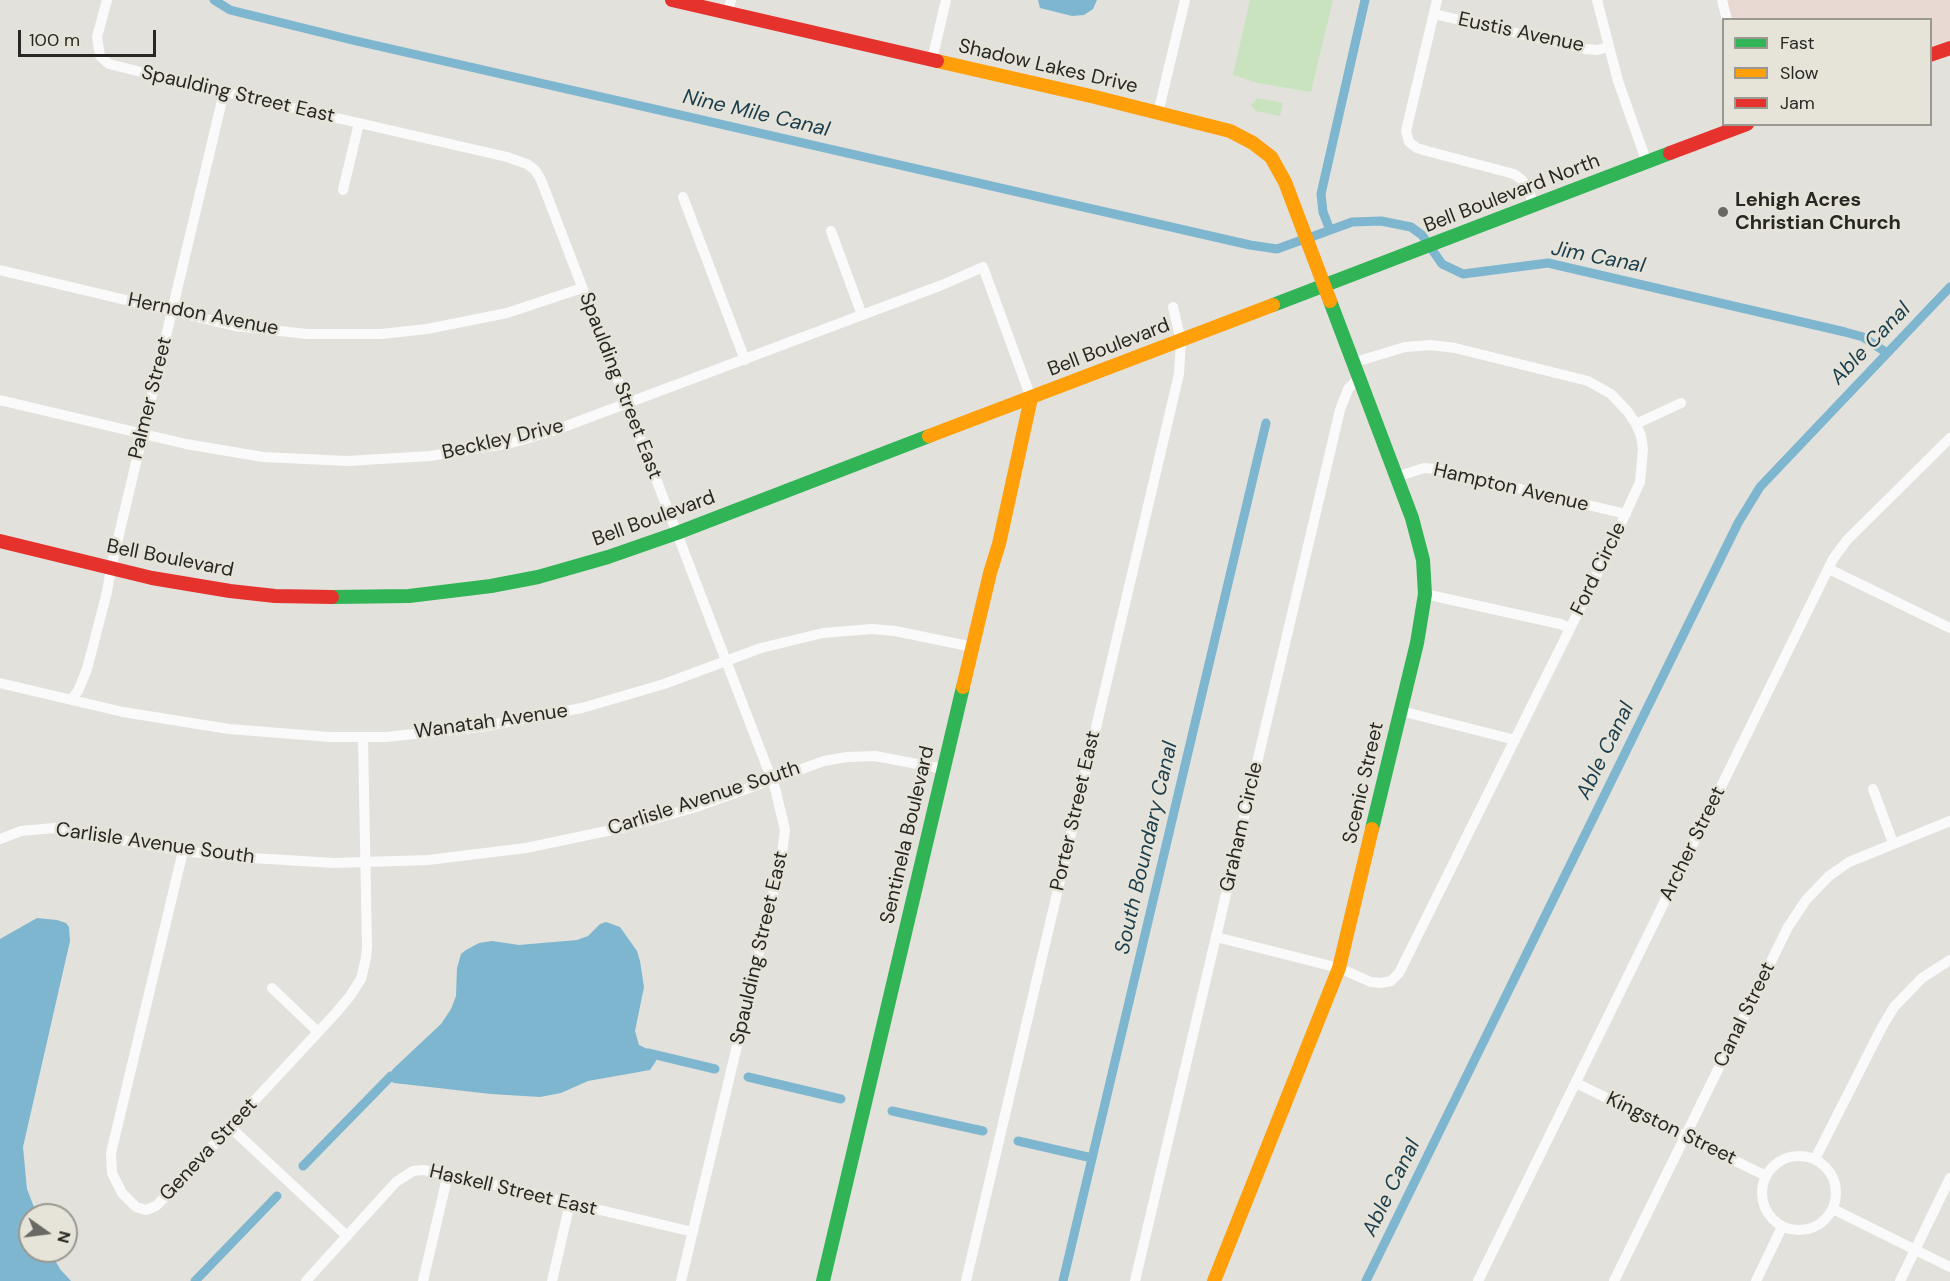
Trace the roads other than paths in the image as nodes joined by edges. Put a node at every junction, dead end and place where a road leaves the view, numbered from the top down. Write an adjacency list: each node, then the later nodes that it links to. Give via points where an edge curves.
1 (107, 0): 15 (street, Spaulding Street East, via 97,37 100,56 109,64)
2 (672, 0): 8 (street, Shadow Lakes Drive)
3 (946, 0): 14 (street)
4 (1185, 0): 16 (street)
5 (1437, 0): 9 (street)
6 (1597, 0): 11 (street)
7 (1722, 0): 10 (street)
8 (730, 6): 14 (street, Shadow Lakes Drive)
9 (1434, 14): 11 (street, Eustis Avenue, via 1585,49); 22 (street, via 1406,131 1409,142 1417,148 1514,174 1528,189)
10 (1726, 18)
11 (1608, 47): 19 (street)
12 (1950, 48): 13 (street)
13 (1932, 54)
14 (932, 60): 16 (street, Shadow Lakes Drive)
15 (224, 92): 17 (street, Spaulding Street East); 29 (street, Palmer Street)
16 (1158, 113): 25 (street, Shadow Lakes Drive, via 1230,131 1271,157 1285,182)
17 (359, 123): 20 (street); 26 (street, Spaulding Street East, via 527,164 541,180)
18 (1742, 126): 19 (street, Bell Boulevard North)
19 (1647, 163): 22 (street, Bell Boulevard North)
20 (343, 190)
21 (683, 197): 32 (street)
22 (1534, 206): 25 (street, Bell Boulevard North)
23 (831, 231): 30 (street)
24 (0, 270): 29 (street, Herndon Avenue)
25 (1325, 286): 27 (street, Bell Boulevard North); 33 (street, Scenic Street)
26 (582, 288): 29 (street, Herndon Avenue, via 507,313 381,334 268,330); 38 (street, Spaulding Street East)
27 (1292, 299): 31 (street, Bell Boulevard)
28 (1173, 307): 31 (street, Porter Street East)
29 (172, 312): 40 (street, Palmer Street)
30 (862, 315): 32 (street, Beckley Drive); 35 (street, Beckley Drive, via 983,267)
31 (1181, 341): 35 (street, Bell Boulevard); 90 (street, Porter Street East, via 1179,374)
32 (745, 360): 38 (street, Beckley Drive)
33 (1352, 363): 34 (street, Scenic Street); 39 (street, Ford Circle, via 1405,347 1455,348 1588,381 1611,394)
34 (1358, 378): 42 (street, Scenic Street); 66 (street, Graham Circle, via 1348,389 1340,410)
35 (1031, 398): 44 (street, Bell Boulevard); 51 (street, Sentinela Boulevard)
36 (0, 400): 40 (street, Beckley Drive)
37 (1681, 403): 39 (street)
38 (628, 404): 40 (street, Beckley Drive, via 554,431 510,442 387,459 263,457); 44 (street, Spaulding Street East)
39 (1636, 424): 43 (street, Ford Circle, via 1643,448 1643,471)
40 (142, 434): 46 (street, Palmer Street)
41 (1950, 438): 47 (street, Archer Street, via 1847,540)
42 (1396, 477): 43 (street, Hampton Avenue, via 1424,468 1436,469); 48 (street, Scenic Street, via 1418,538)
43 (1626, 514): 49 (street, Ford Circle)
44 (677, 533): 46 (street, Bell Boulevard, via 538,577 409,596 275,596); 52 (street, Spaulding Street East)
45 (0, 542): 46 (street, Bell Boulevard)
46 (111, 568): 54 (street, Palmer Street, via 87,669)
47 (1829, 569): 50 (street); 71 (street, Archer Street)
48 (1425, 594): 49 (street); 55 (street, Scenic Street)
49 (1570, 628): 57 (street, Ford Circle)
50 (1950, 628)
51 (973, 647): 52 (street, Wanatah Avenue, via 895,631 847,630 811,634); 58 (street, Sentinela Boulevard)
52 (725, 661): 56 (street, Wanatah Avenue, via 624,697 529,720 432,733); 59 (street, Spaulding Street East)
53 (0, 683): 54 (street, Wanatah Avenue)
54 (71, 700): 56 (street, Wanatah Avenue, via 229,729)
55 (1401, 711): 57 (street); 68 (street, Scenic Street)
56 (363, 737): 65 (street, Geneva Street)
57 (1515, 740): 68 (street, Ford Circle, via 1399,973 1381,983)
58 (944, 769): 59 (street, Carlisle Avenue South, via 889,757 861,756 824,760); 89 (street, Sentinela Boulevard)
59 (771, 779): 65 (street, Carlisle Avenue South, via 696,807 584,837 465,856); 81 (street, Spaulding Street East, via 783,819 783,850)
60 (1873, 789): 63 (street)
61 (1950, 821): 63 (street, Canal Street)
62 (0, 839): 64 (street, Carlisle Avenue South, via 21,831 54,828)
63 (1893, 843): 73 (street, Canal Street, via 1839,869 1806,900 1788,927)
64 (183, 851): 65 (street, Carlisle Avenue South, via 288,861); 72 (street, Geneva Street, via 111,1153 112,1173 122,1193 136,1208 156,1206)
65 (365, 862): 70 (street, Geneva Street, via 364,969 350,996)
66 (1216, 937): 68 (street); 91 (street, Graham Circle)
67 (1950, 960): 74 (street, via 1912,987 1888,1017)
68 (1339, 968): 92 (street, Scenic Street)
69 (272, 988): 70 (street)
70 (318, 1032): 72 (street, Geneva Street)
71 (1576, 1083): 73 (street, Kingston Street); 93 (street, Archer Street)
72 (230, 1127): 82 (street)
73 (1685, 1137): 76 (street, Kingston Street); 94 (street, Canal Street)
74 (1815, 1159): 76 (street, via 1793,1156 1782,1160); 79 (street, via 1832,1175 1836,1186)
75 (448, 1174): 78 (street, Haskell Street East); 82 (street, Haskell Street East, via 423,1170 404,1175); 86 (street)
76 (1766, 1176): 80 (street, via 1766,1210)
77 (1950, 1178): 83 (street)
78 (570, 1203): 81 (street, Haskell Street East); 87 (street)
79 (1833, 1209): 80 (street, via 1817,1226 1805,1230); 83 (street)
80 (1782, 1227): 95 (street)
81 (693, 1232): 88 (street, Spaulding Street East)
82 (347, 1236): 85 (street, Haskell Street East)
83 (1915, 1250): 84 (street); 96 (street)
84 (1950, 1267)
85 (306, 1281)
86 (423, 1281)
87 (552, 1281)
88 (681, 1281)
89 (823, 1281)
90 (966, 1281)
91 (1135, 1281)
92 (1214, 1281)
93 (1478, 1281)
94 (1614, 1281)
95 (1756, 1281)
96 (1900, 1281)

